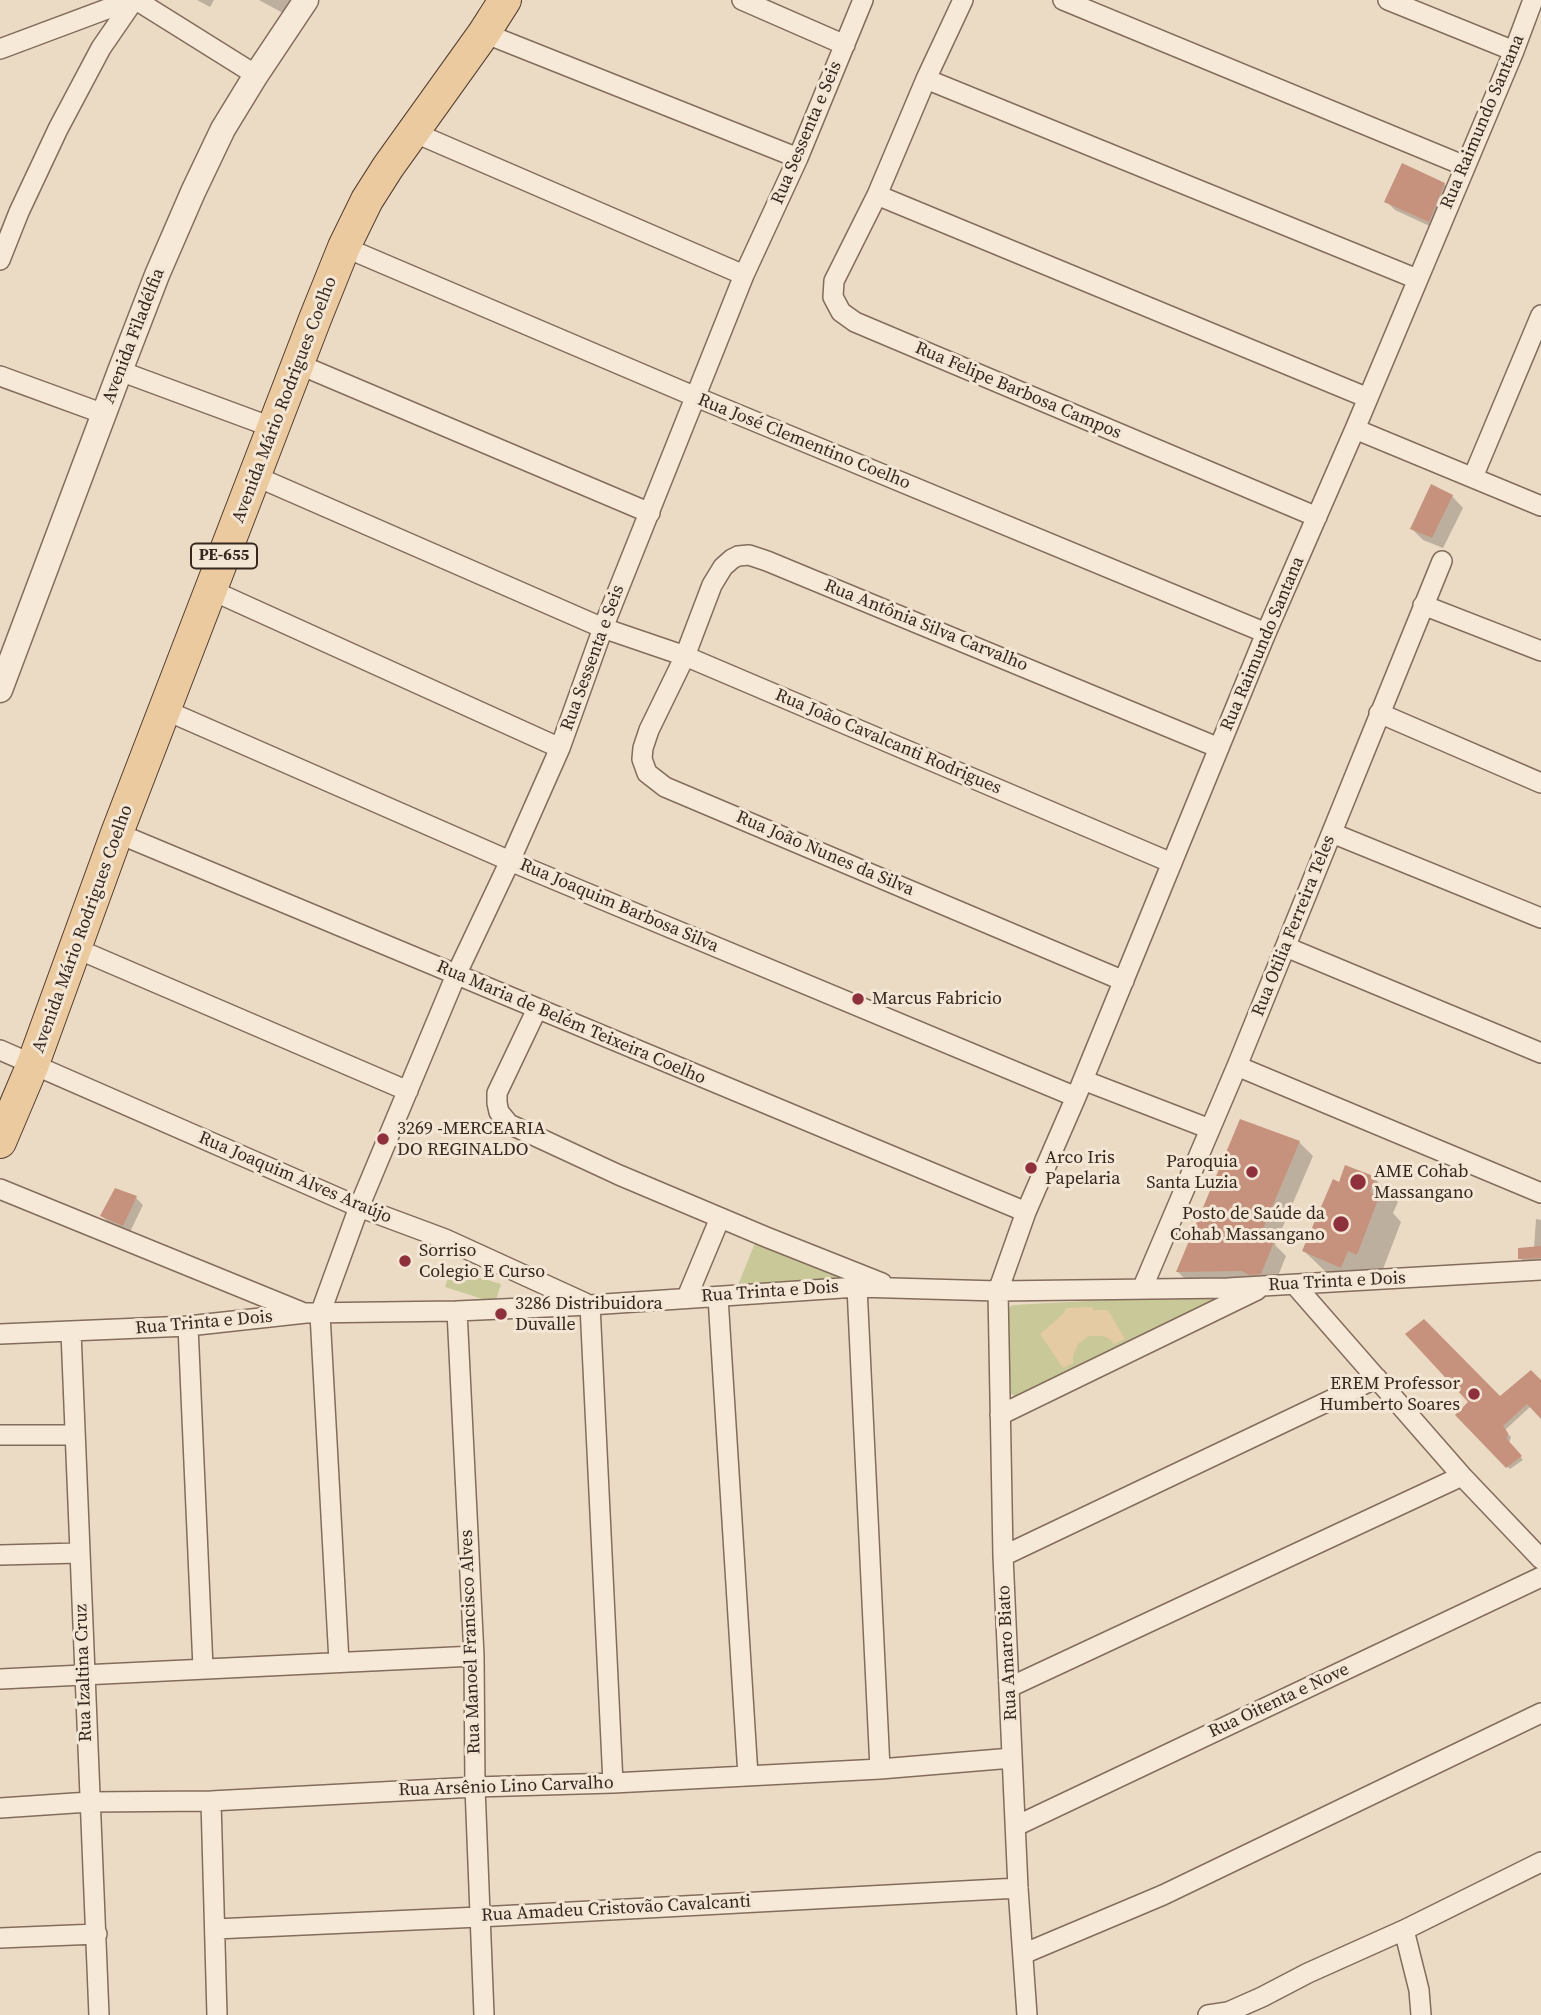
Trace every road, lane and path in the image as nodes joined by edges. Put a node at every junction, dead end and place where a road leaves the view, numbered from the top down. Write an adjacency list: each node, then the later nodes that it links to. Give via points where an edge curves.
1 (134, 0): 12 (street); 14 (street); 20 (street, via 101,48)
2 (306, 0): 14 (street, Avenida Filadélfia)
3 (505, 0): 10 (main road, Avenida Mário Rodrigues Coelho / PE-655)
4 (742, 0): 11 (street)
5 (863, 0): 11 (street, Rua Sessenta e Seis)
6 (963, 0): 15 (street, Rua Felipe Barbosa Campos)
7 (1063, 0): 18 (street)
8 (1388, 0): 13 (street)
9 (1533, 0): 13 (street, Rua Raimundo Santana)
10 (484, 33): 16 (main road, Avenida Mário Rodrigues Coelho / PE-655); 17 (street)
11 (845, 46): 17 (street, Rua Sessenta e Seis)
12 (0, 49)
13 (1514, 51): 18 (street, Rua Raimundo Santana)
14 (256, 75): 27 (street, Avenida Filadélfia, via 223,128 193,192)
15 (926, 79): 19 (street, Rua Felipe Barbosa Campos); 24 (street)
16 (413, 132): 21 (main road, Avenida Mário Rodrigues Coelho / PE-655, via 367,200); 23 (street)
17 (798, 158): 23 (street, Rua Sessenta e Seis)
18 (1465, 166): 24 (street, Rua Raimundo Santana)
19 (877, 195): 30 (street); 38 (street, Rua Felipe Barbosa Campos, via 834,281 833,298 847,317)
20 (9, 216): 22 (street)
21 (344, 247): 26 (main road, Avenida Mário Rodrigues Coelho / PE-655); 29 (street, Rua José Clementino Coelho)
22 (0, 260)
23 (744, 275): 29 (street, Rua Sessenta e Seis)
24 (1417, 279): 30 (street, Rua Raimundo Santana)
25 (1541, 315): 35 (street)
26 (298, 364): 32 (main road, Avenida Mário Rodrigues Coelho / PE-655); 37 (street)
27 (120, 371): 31 (street, Avenida Filadélfia); 32 (street)
28 (0, 376): 31 (street)
29 (696, 397): 37 (street, Rua Sessenta e Seis); 43 (street, Rua José Clementino Coelho)
30 (1368, 398): 33 (street, Rua Raimundo Santana)
31 (104, 414): 46 (street, Avenida Filadélfia)
32 (274, 428): 34 (main road, Avenida Mário Rodrigues Coelho / PE-655)
33 (1356, 429): 35 (street); 38 (street, Rua Raimundo Santana)
34 (255, 476): 40 (main road, Avenida Mário Rodrigues Coelho / PE-655); 42 (street, Rua João Cavalcanti Rodrigues)
35 (1473, 477): 36 (street)
36 (1541, 506)
37 (650, 513): 42 (street, Rua Sessenta e Seis)
38 (1317, 517): 43 (street, Rua Raimundo Santana)
39 (1443, 561): 41 (street, Rua Otilia Ferreira Teles)
40 (211, 590): 47 (main road, Avenida Mário Rodrigues Coelho / PE-655); 49 (street)
41 (1423, 605): 44 (street); 48 (street, Rua Otilia Ferreira Teles)
42 (603, 628): 45 (street, Rua João Cavalcanti Rodrigues); 49 (street, Rua Sessenta e Seis)
43 (1266, 633): 50 (street, Rua Raimundo Santana)
44 (1541, 651)
45 (685, 656): 50 (street, Rua Antônia Silva Carvalho, via 723,566 749,555); 55 (street, Rua João Cavalcanti Rodrigues); 60 (street, Rua João Nunes da Silva, via 643,748 647,773 657,782)
46 (0, 690)
47 (165, 710): 53 (main road, Avenida Mário Rodrigues Coelho / PE-655); 54 (street, Rua Joaquim Barbosa Silva)
48 (1379, 713): 51 (street); 52 (street, Rua Otilia Ferreira Teles)
49 (560, 748): 54 (street, Rua Sessenta e Seis)
50 (1219, 748): 55 (street, Rua Raimundo Santana)
51 (1541, 783)
52 (1332, 832): 56 (street); 57 (street, Rua Otilia Ferreira Teles)
53 (117, 833): 58 (main road, Avenida Mário Rodrigues Coelho / PE-655); 59 (street, Rua Maria de Belém Teixeira Coelho)
54 (510, 861): 59 (street, Rua Sessenta e Seis); 66 (street, Rua Joaquim Barbosa Silva)
55 (1171, 863): 60 (street, Rua Raimundo Santana)
56 (1541, 918)
57 (1286, 947): 63 (street); 65 (street, Rua Otilia Ferreira Teles)
58 (75, 948): 64 (main road, Avenida Mário Rodrigues Coelho / PE-655); 67 (street)
59 (456, 975): 61 (street, Rua Maria de Belém Teixeira Coelho); 67 (street, Rua Sessenta e Seis)
60 (1124, 981): 66 (street, Rua Raimundo Santana)
61 (537, 1009): 73 (street, Rua Maria de Belém Teixeira Coelho); 74 (street, via 496,1093 503,1119)
62 (0, 1051): 64 (street, Rua Joaquim Alves Araújo)
63 (1541, 1053)
64 (33, 1064): 69 (main road, Avenida Mário Rodrigues Coelho / PE-655); 72 (street, Rua Joaquim Alves Araújo)
65 (1237, 1066): 68 (street, Rua Otilia Ferreira Teles); 71 (street)
66 (1080, 1089): 68 (street, Rua Joaquim Barbosa Silva); 73 (street, Rua Raimundo Santana)
67 (408, 1091): 72 (street, Rua Sessenta e Seis)
68 (1210, 1129): 80 (street, Rua Otilia Ferreira Teles)
69 (0, 1142)
70 (0, 1189): 86 (street)
71 (1541, 1193)
72 (359, 1207): 84 (street, Rua Joaquim Alves Araújo, via 445,1239); 86 (street, Rua Sessenta e Seis)
73 (1026, 1212): 81 (street, Rua Raimundo Santana)
74 (720, 1218): 79 (street); 82 (street)
75 (1541, 1270): 76 (street, Rua Trinta e Dois)
76 (1295, 1284): 77 (street, Rua Trinta e Dois); 90 (street)
77 (1265, 1286): 80 (street, Rua Trinta e Dois); 91 (street)
78 (857, 1287): 79 (street, Rua Trinta e Dois); 83 (street, Rua Trinta e Dois); 108 (street)
79 (899, 1289): 81 (street, Rua Trinta e Dois)
80 (1142, 1289): 81 (street, Rua Trinta e Dois)
81 (998, 1291): 91 (street, Rua Amaro Biato)
82 (687, 1297): 83 (street, Rua Trinta e Dois); 84 (street, Rua Trinta e Dois)
83 (718, 1297): 109 (street)
84 (590, 1305): 85 (street, Rua Trinta e Dois); 110 (street)
85 (457, 1311): 86 (street, Rua Trinta e Dois); 100 (street, Rua Manoel Francisco Alves)
86 (313, 1314): 87 (street, Rua Trinta e Dois); 101 (street)
87 (188, 1326): 88 (street, Rua Trinta e Dois); 102 (street)
88 (71, 1332): 89 (street, Rua Trinta e Dois); 93 (street, Rua Izaltina Cruz)
89 (0, 1334)
90 (1377, 1378): 94 (street); 97 (street)
91 (1000, 1415): 97 (street, Rua Amaro Biato)
92 (0, 1435): 93 (street)
93 (74, 1435): 95 (street, Rua Izaltina Cruz)
94 (1462, 1476): 98 (street); 105 (street)
95 (79, 1553): 96 (street); 103 (street, Rua Izaltina Cruz)
96 (0, 1555)
97 (1003, 1556): 105 (street, Rua Amaro Biato)
98 (1541, 1559)
99 (1541, 1577): 115 (street, Rua Oitenta e Nove)
100 (474, 1656): 101 (street); 111 (street, Rua Manoel Francisco Alves)
101 (339, 1662): 102 (street)
102 (203, 1668): 103 (street)
103 (85, 1676): 104 (street); 113 (street, Rua Izaltina Cruz)
104 (0, 1679)
105 (1010, 1687): 107 (street, Rua Amaro Biato)
106 (1541, 1713): 123 (street, via 1163,1895)
107 (1012, 1758): 108 (street, Rua Arsênio Lino Carvalho); 115 (street, Rua Amaro Biato)
108 (880, 1769): 109 (street, Rua Arsênio Lino Carvalho)
109 (748, 1776): 110 (street, Rua Arsênio Lino Carvalho)
110 (613, 1783): 111 (street, Rua Arsênio Lino Carvalho)
111 (475, 1787): 112 (street, Rua Arsênio Lino Carvalho); 118 (street, Rua Manoel Francisco Alves)
112 (211, 1801): 113 (street, Rua Arsênio Lino Carvalho); 119 (street)
113 (89, 1802): 114 (street, Rua Arsênio Lino Carvalho); 121 (street, Rua Izaltina Cruz)
114 (0, 1808)
115 (1016, 1826): 117 (street, Rua Amaro Biato)
116 (1541, 1862): 120 (street)
117 (1018, 1888): 118 (street, Rua Amadeu Cristovão Cavalcanti); 123 (street, Rua Amaro Biato)
118 (479, 1917): 119 (street, Rua Amadeu Cristovão Cavalcanti); 126 (street, Rua Manoel Francisco Alves)
119 (215, 1929): 125 (street)
120 (1404, 1930): 128 (street, via 1228,2012); 129 (street)
121 (97, 1934): 122 (street); 124 (street, Rua Izaltina Cruz)
122 (0, 1938)
123 (1023, 1954): 127 (street, Rua Amaro Biato)
124 (99, 2015)
125 (217, 2015)
126 (484, 2015)
127 (1027, 2015)
128 (1208, 2015)
129 (1421, 2015)

